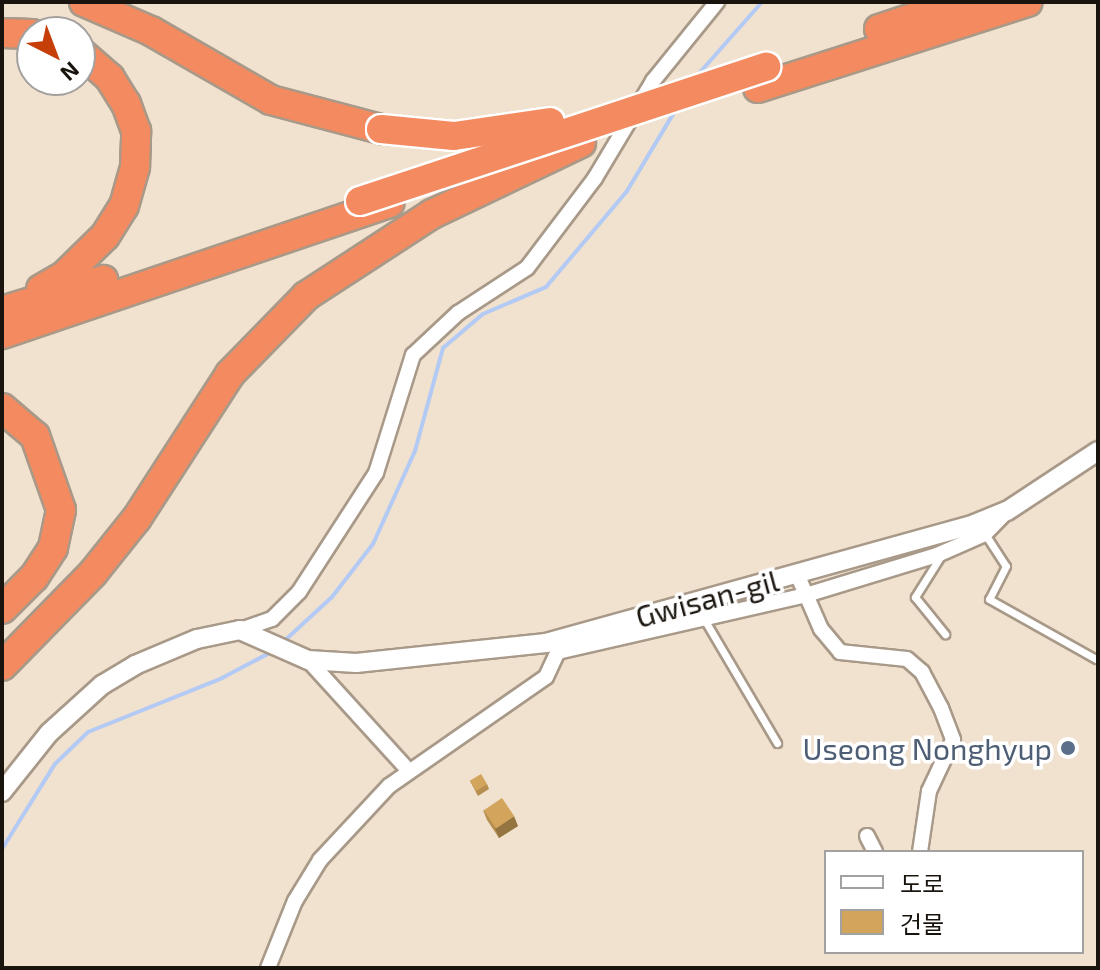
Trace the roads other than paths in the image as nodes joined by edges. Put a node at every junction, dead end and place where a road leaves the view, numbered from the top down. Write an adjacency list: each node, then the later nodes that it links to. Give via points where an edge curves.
1 (84, 2): 7 (highway, bridge, via 151,31 271,100 381,129 454,136 507,131)
2 (717, 2): 22 (street, via 653,81 595,178 527,268 458,313 413,355 376,473 299,592)
3 (961, 2): 6 (highway)
4 (1028, 2): 6 (highway)
5 (96, 66): 10 (highway, via 110,78 136,131 135,167 124,206 105,236 65,275)
6 (762, 77): 7 (highway, bridge); 8 (highway)
7 (710, 85): 9 (highway, bridge)
8 (581, 143): 9 (highway); 26 (highway, via 432,214 306,296 230,374 137,518 93,573)
9 (354, 208): 10 (highway); 11 (highway)
10 (2, 309)
11 (2, 334)
12 (2, 408): 19 (highway, via 35,436 61,510 53,548 34,577)
13 (1098, 451): 14 (street, Gwisan-gil)
14 (1007, 511): 15 (street); 17 (street, Gwisan-gil)
15 (985, 534): 16 (street); 25 (lane, via 1006,566 989,599)
16 (943, 553): 18 (street); 21 (lane, via 915,597)
17 (797, 574): 18 (street); 23 (street, Gwisan-gil)
18 (806, 595): 20 (street); 32 (street, via 821,629 840,652 907,659 922,672 941,708 953,740 929,791)
19 (2, 609)
20 (704, 619): 23 (street); 27 (lane)
21 (945, 634)
22 (248, 636): 24 (street, Gwisan-gil); 29 (street, via 168,649 102,685 49,733)
23 (562, 645): 24 (street, Gwisan-gil, via 420,660); 28 (street, via 546,677 529,691)
24 (301, 658): 28 (street)
25 (1096, 659)
26 (2, 666)
27 (777, 743)
28 (409, 771): 33 (street, via 320,860 295,901)
29 (2, 792)
30 (867, 836): 31 (street)
31 (874, 850)
32 (920, 850)
33 (270, 966)

